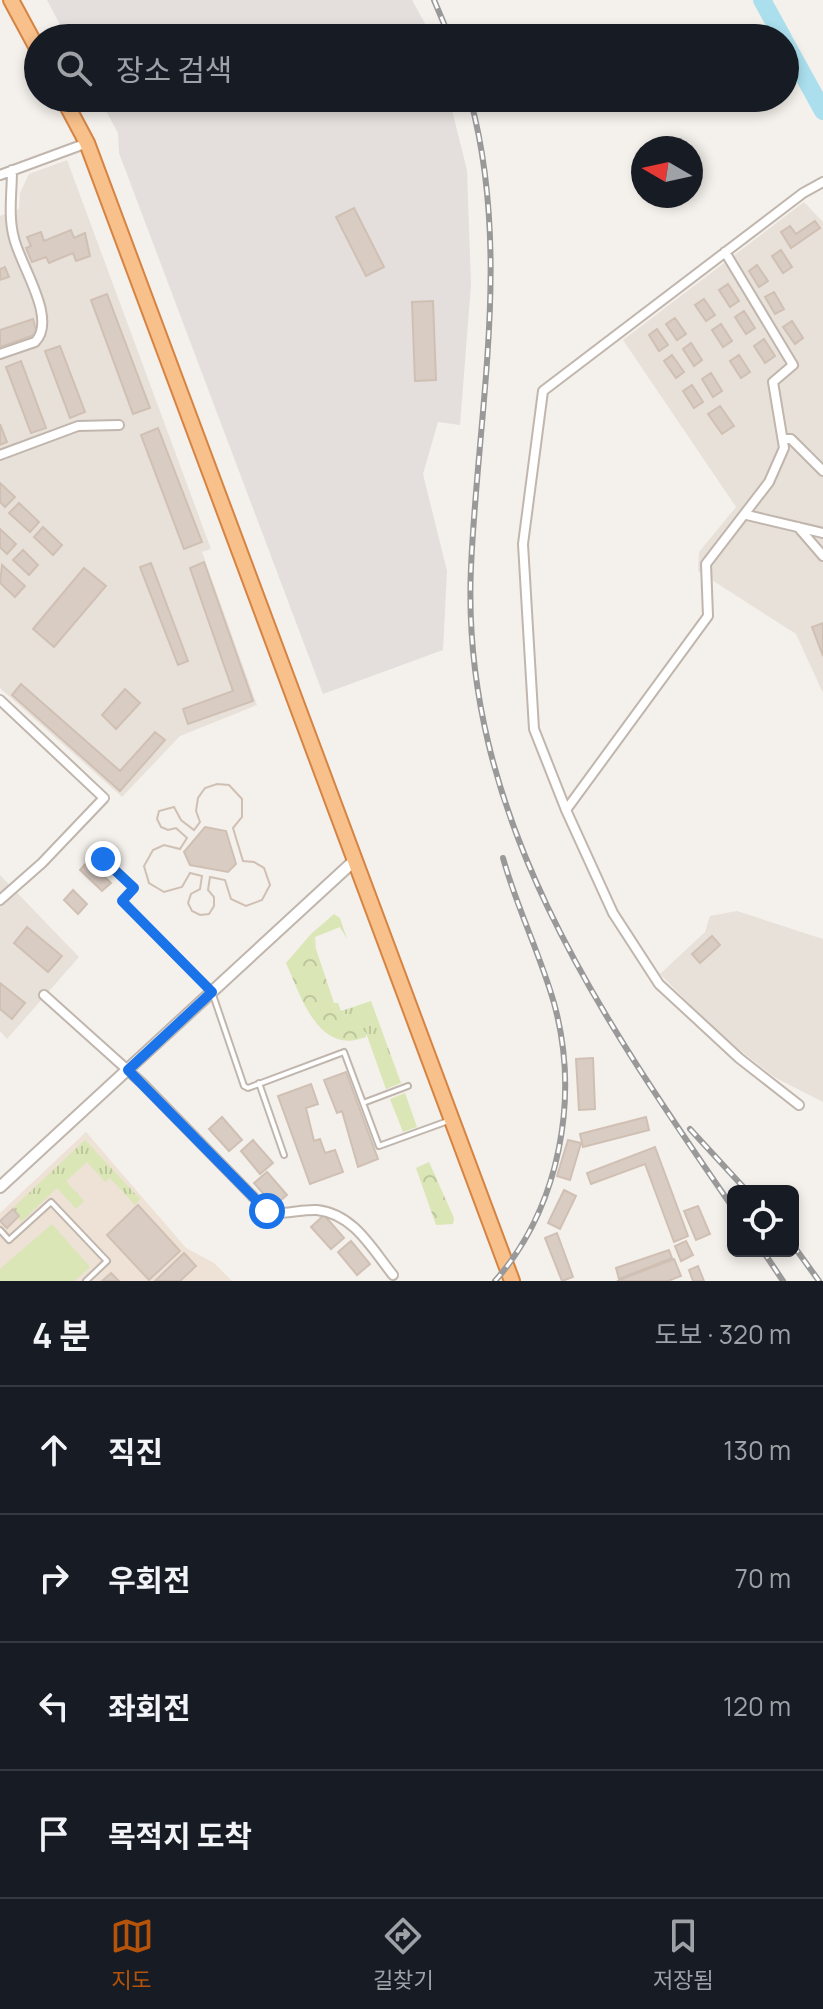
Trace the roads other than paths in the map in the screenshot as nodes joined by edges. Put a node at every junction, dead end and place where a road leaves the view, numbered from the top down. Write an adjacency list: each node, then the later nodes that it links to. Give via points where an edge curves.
1 (11, 0): 2 (highway)
2 (24, 24)
3 (70, 112): 4 (highway)
4 (87, 143): 5 (street); 21 (highway)
5 (12, 170): 6 (street); 9 (street, via 14,239 43,316 43,330 35,342)
6 (0, 175)
7 (823, 182): 8 (street)
8 (725, 252): 11 (street, via 793,365 773,382); 19 (street, via 543,391 523,544 534,729)
9 (0, 354)
10 (119, 425): 12 (street, via 78,426)
11 (783, 439): 13 (street, via 791,439); 14 (street, via 769,482)
12 (0, 455)
13 (823, 471)
14 (747, 515): 15 (street); 19 (street, via 706,564 708,616)
15 (798, 526): 16 (street); 17 (street)
16 (823, 533)
17 (823, 556)
18 (0, 700): 22 (street, via 104,798)
19 (566, 810): 29 (street, via 613,913 659,984)
20 (103, 859): 23 (lane, via 134,888 122,901)
21 (355, 860): 23 (street); 30 (highway)
22 (0, 900)
23 (212, 992): 25 (street); 26 (lane, via 244,1086)
24 (44, 995): 25 (street)
25 (128, 1070): 32 (street); 34 (street, via 267,1211 336,1214 352,1224)
26 (259, 1083): 28 (lane, via 344,1052); 31 (lane)
27 (408, 1086): 28 (lane)
28 (363, 1103): 30 (lane, via 379,1146)
29 (799, 1105)
30 (450, 1120): 36 (highway)
31 (284, 1155)
32 (0, 1187)
33 (0, 1230): 35 (lane, via 9,1240 51,1202 107,1261)
34 (393, 1275)
35 (86, 1281)
36 (512, 1281)

